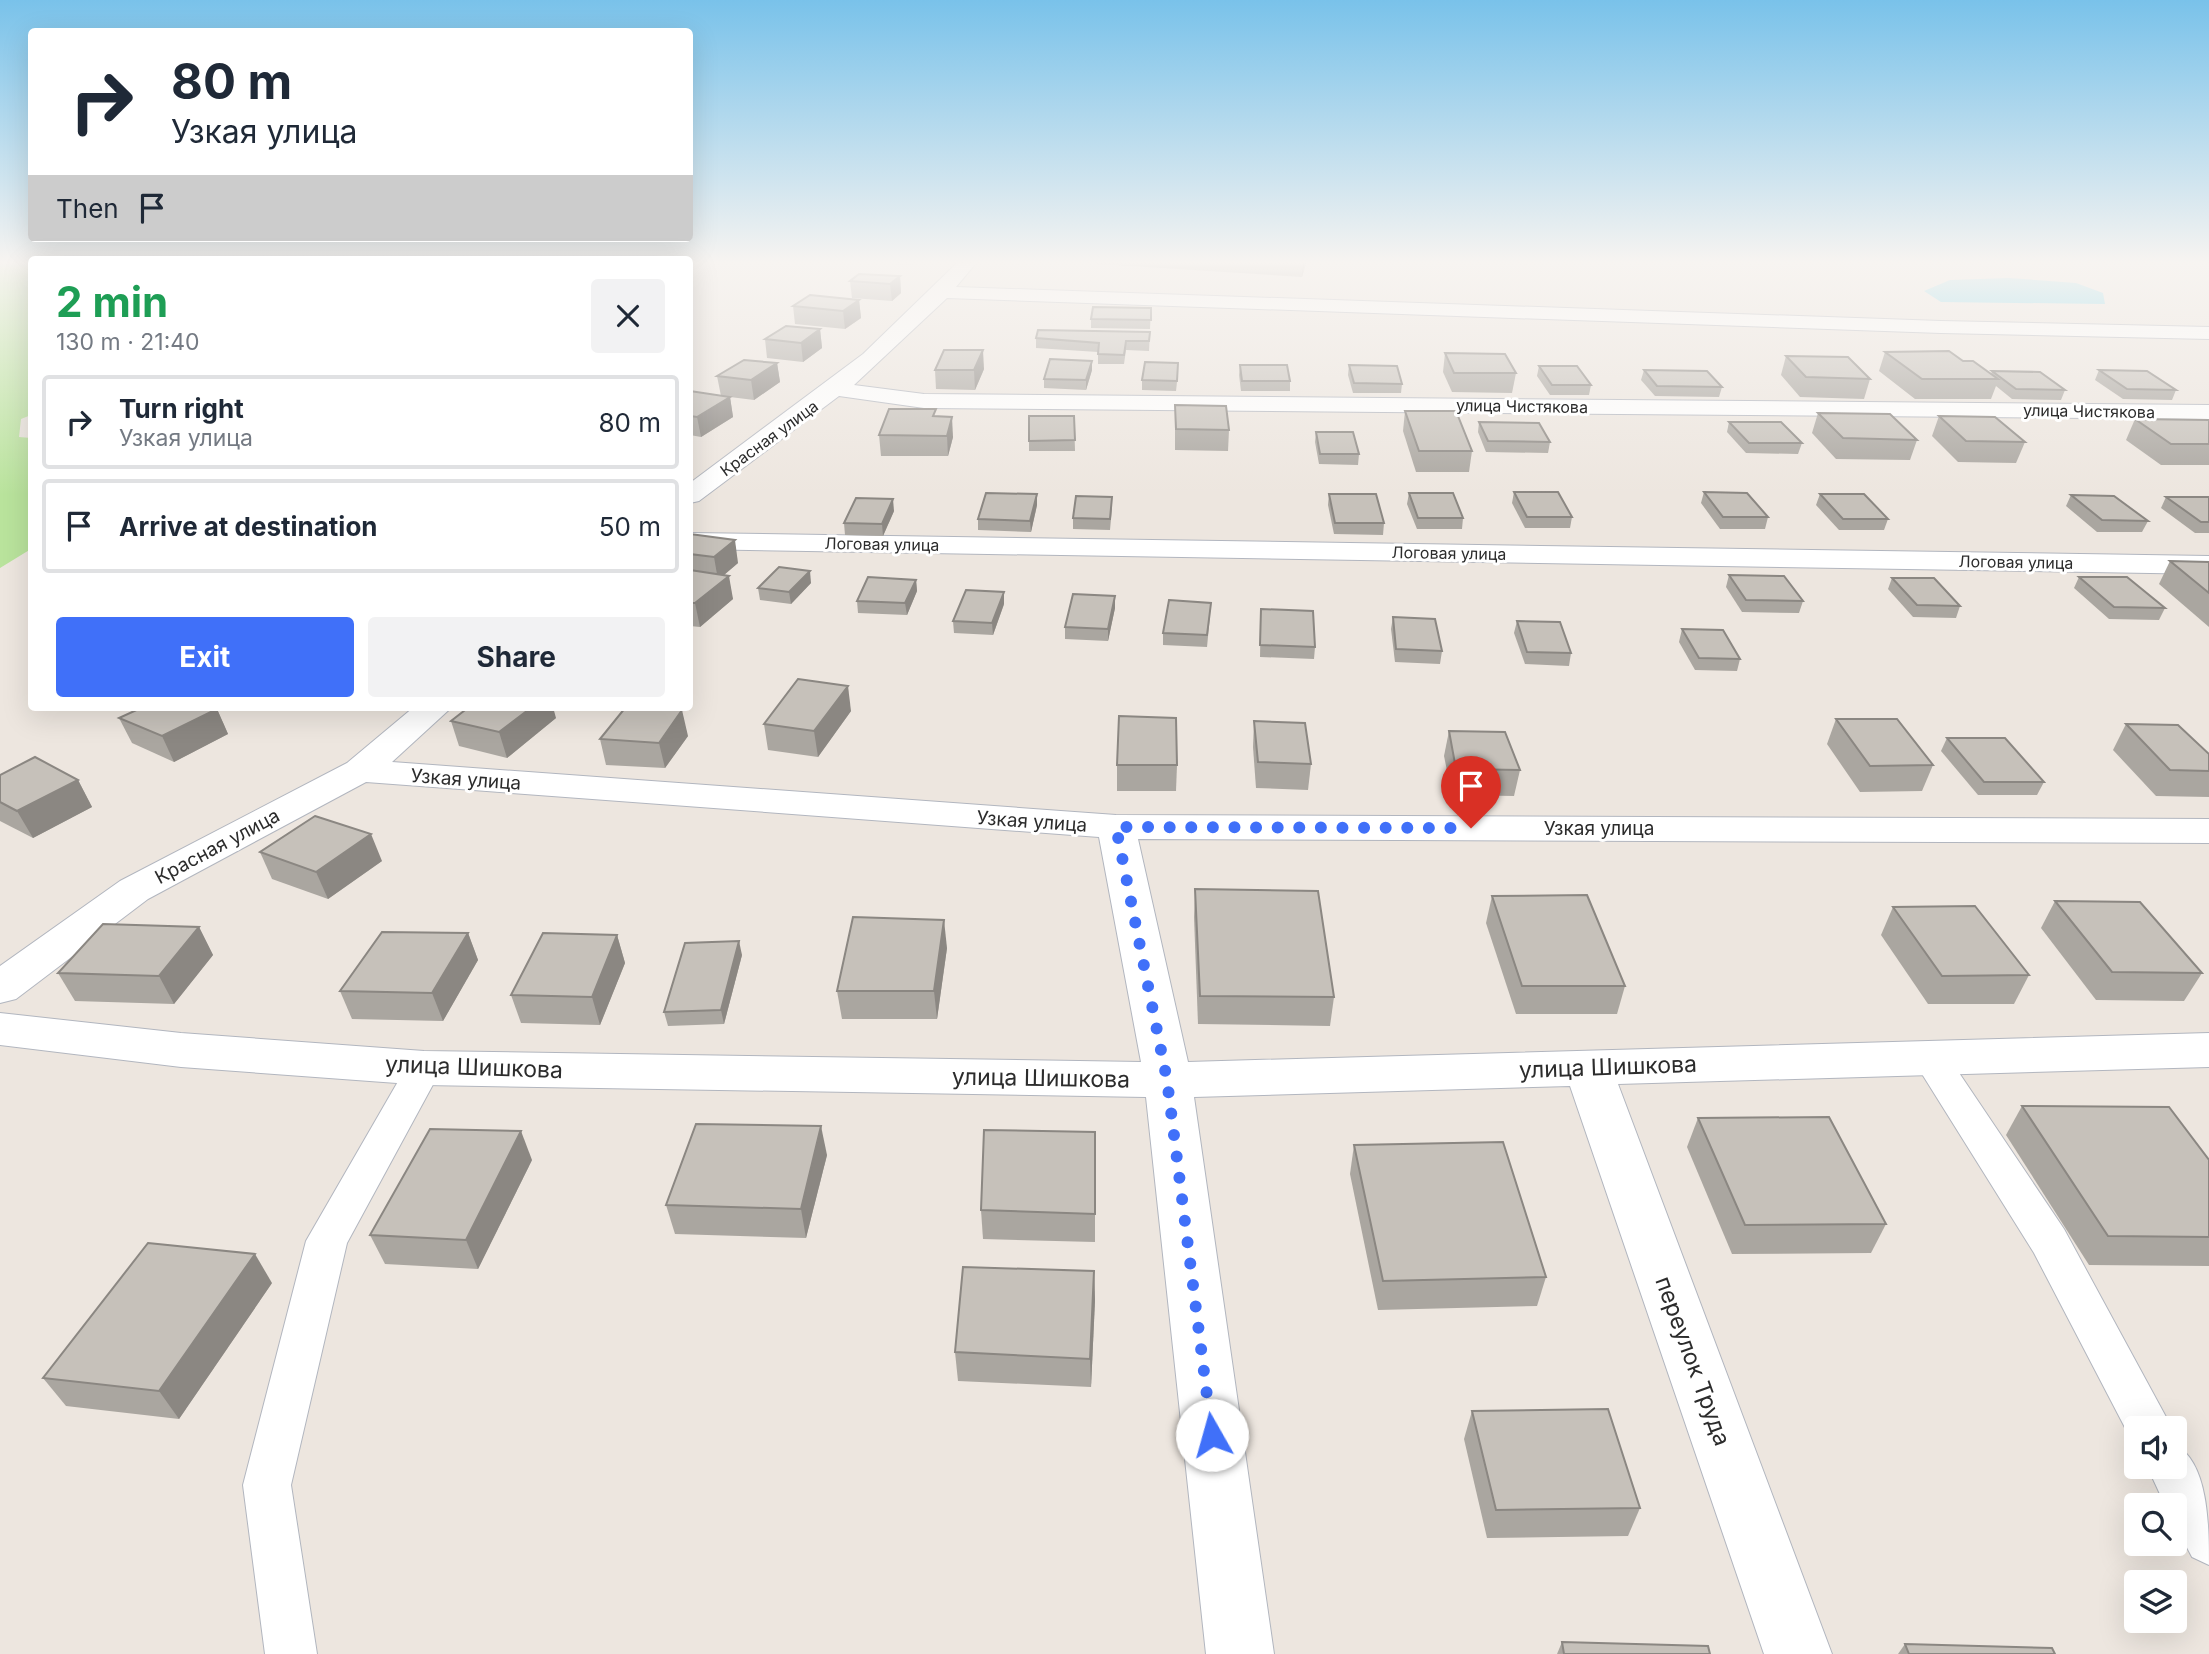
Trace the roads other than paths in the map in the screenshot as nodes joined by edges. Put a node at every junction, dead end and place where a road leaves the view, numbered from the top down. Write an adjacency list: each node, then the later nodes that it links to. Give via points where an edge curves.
1 (890, 340): 2 (street, Красная улица)
2 (836, 389): 3 (street, улица Чистякова, via 924,401); 4 (street, Красная улица)
3 (2209, 412)
4 (693, 493)
5 (693, 541): 6 (street, Логовая улица)
6 (2209, 565)
7 (430, 711): 8 (street, Красная улица)
8 (360, 771): 9 (street, Узкая улица); 11 (street, Красная улица, via 134,890)
9 (1116, 827): 10 (street, Узкая улица); 17 (street)
10 (2209, 831)
11 (0, 988)
12 (0, 1029): 15 (street, улица Шишкова, via 181,1050)
13 (2209, 1050): 14 (street, улица Шишкова)
14 (1930, 1058): 16 (street, улица Шишкова); 18 (lane, via 2049,1241)
15 (424, 1068): 17 (street, улица Шишкова); 21 (lane, via 327,1241 267,1485)
16 (1588, 1068): 17 (street, улица Шишкова); 23 (street, переулок Труда)
17 (1167, 1080): 22 (street)
18 (2143, 1416)
19 (2177, 1479): 20 (lane)
20 (2209, 1540)
21 (291, 1654)
22 (1240, 1654)
23 (1797, 1654)

